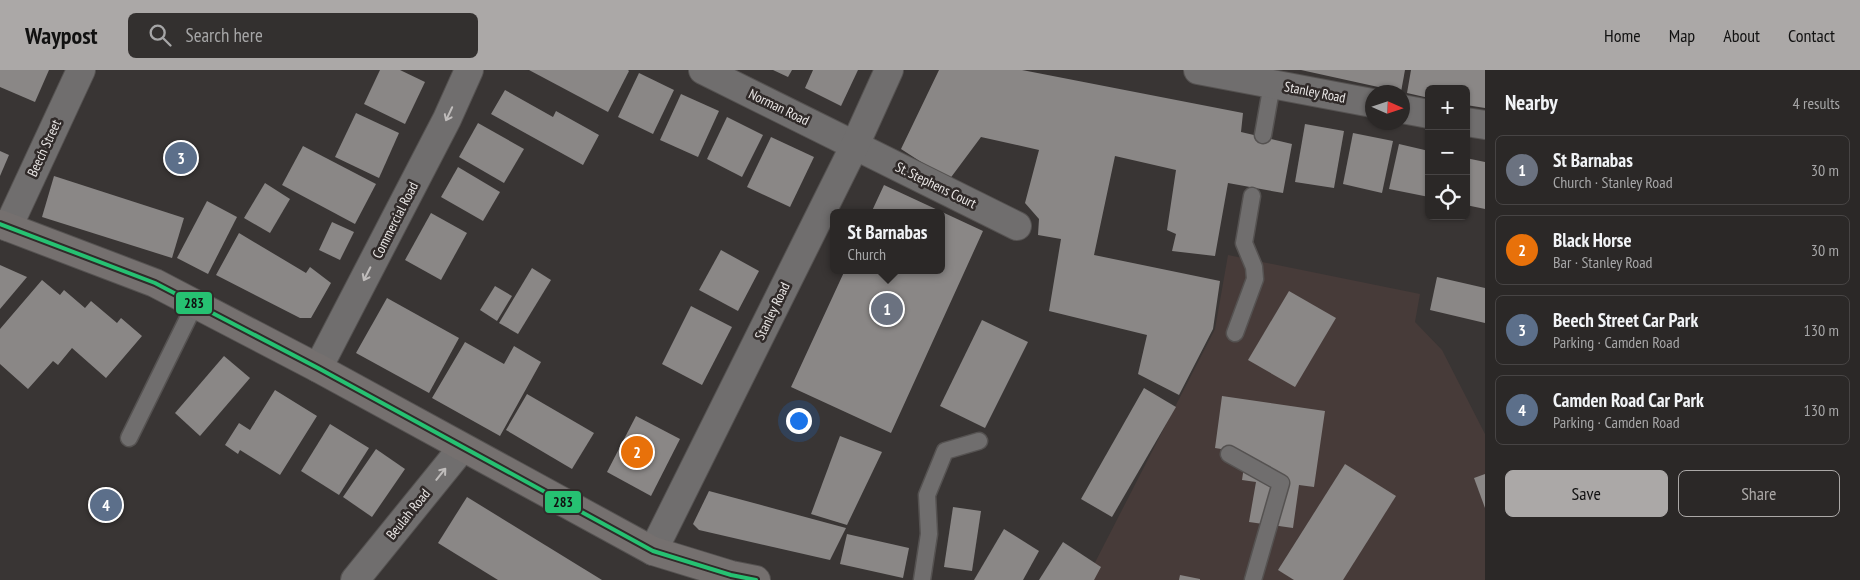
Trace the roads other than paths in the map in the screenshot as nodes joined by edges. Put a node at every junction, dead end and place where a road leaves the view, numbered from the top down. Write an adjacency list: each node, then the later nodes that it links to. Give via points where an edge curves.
1 (81, 70): 15 (street, Beech Street)
2 (469, 70): 19 (street, Commercial Road, one-way to 19, via 447,119)
3 (703, 70): 13 (street, Norman Road)
4 (889, 70): 13 (street, Stanley Road)
5 (1198, 70): 6 (street, Stanley Road)
6 (1272, 84): 7 (street, Stanley Road); 12 (lane)
7 (1365, 102)
8 (1410, 110): 9 (street)
9 (1425, 113)
10 (1470, 123): 11 (street)
11 (1485, 125)
12 (1263, 135)
13 (854, 145): 16 (street, St. Stephens Court); 24 (street, Stanley Road)
14 (1252, 196): 18 (lane, via 1244,243 1254,267 1255,279)
15 (4, 225): 17 (street, via 120,268)
16 (1018, 226)
17 (195, 304): 19 (street); 20 (lane)
18 (1235, 333)
19 (318, 368): 22 (street)
20 (129, 438)
21 (979, 441): 27 (lane, via 945,451 934,477 927,495 929,534)
22 (462, 448): 24 (street); 26 (street, Beulah Road, one-way to 22)
23 (1229, 454): 28 (lane, via 1281,483)
24 (653, 551): 25 (street)
25 (740, 578)
26 (355, 580)
27 (922, 580)
28 (1253, 580)

